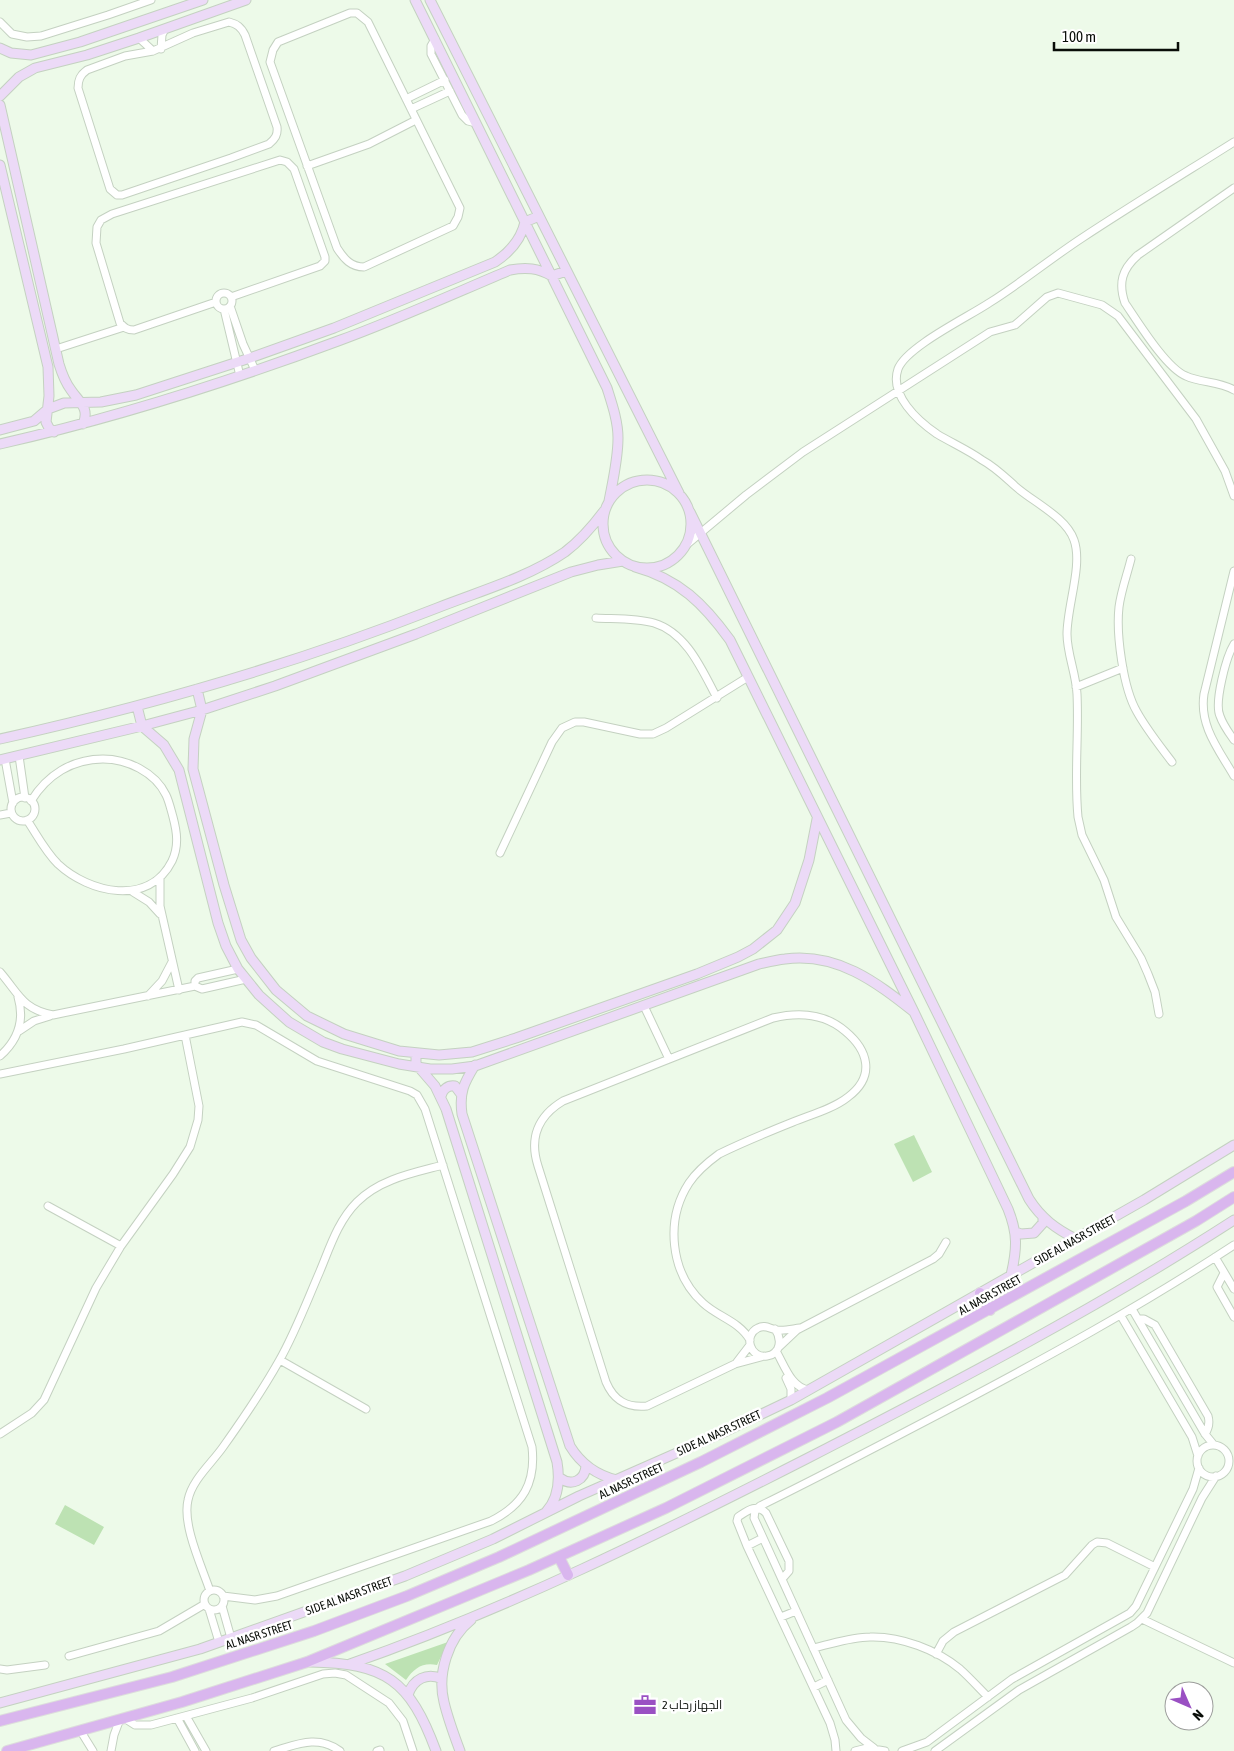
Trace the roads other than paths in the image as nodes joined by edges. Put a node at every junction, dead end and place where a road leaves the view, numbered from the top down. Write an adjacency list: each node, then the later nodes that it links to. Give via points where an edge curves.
1 (151, 0): 6 (street, via 28,38 12,34)
2 (203, 0): 10 (street, via 80,42 31,55)
3 (246, 0): 7 (street)
4 (416, 0): 9 (street)
5 (430, 0): 25 (street)
6 (0, 22)
7 (165, 29): 8 (street); 11 (street)
8 (139, 38): 12 (street); 15 (street, via 35,68 19,77)
9 (435, 39): 13 (street, via 430,50); 20 (street)
10 (0, 48)
11 (161, 49): 12 (street); 12 (street, via 222,24 236,24 245,35 278,133 269,144 117,195 110,189 78,82 86,70 125,56)
12 (153, 51)
13 (445, 80): 14 (street); 16 (street)
14 (450, 91): 18 (street); 20 (street, via 465,119)
15 (0, 96)
16 (406, 99): 18 (street); 23 (street, via 368,22 357,13 278,42 272,50 270,62)
17 (0, 105): 33 (street)
18 (411, 109): 19 (street)
19 (416, 120): 23 (street, via 369,144); 23 (street, via 460,208 458,217 446,230 364,268 348,262 337,248)
20 (476, 123): 26 (street)
21 (1234, 142): 39 (street, via 1082,238 989,304 912,352 899,368 896,379)
22 (0, 165): 41 (street, via 48,367)
23 (307, 166)
24 (1234, 188): 38 (street, via 1138,255 1130,262 1121,282 1125,303 1173,368 1188,377)
25 (539, 216): 26 (street); 27 (street)
26 (525, 222): 28 (street); 34 (street, via 518,241 495,262 334,328)
27 (566, 271): 28 (street); 46 (street)
28 (552, 276): 36 (street, via 532,268 510,270 338,341); 48 (street, via 607,388 614,412 618,437)
29 (231, 297): 30 (street, via 221,293); 31 (street, via 232,304); 32 (street, via 320,266 325,261 294,169 287,162 280,160 102,220 97,227 96,242 120,323)
30 (216, 302): 31 (street, via 218,306); 32 (street, via 134,330)
31 (227, 308): 34 (street); 35 (street)
32 (124, 327): 33 (street)
33 (56, 349): 40 (street, via 64,378)
34 (250, 358): 35 (street); 36 (street)
35 (236, 362): 37 (street); 40 (street, via 136,395 101,402)
36 (255, 370): 37 (street)
37 (240, 376): 42 (street)
38 (1234, 390)
39 (898, 391): 47 (street, via 990,332 1015,325 1051,295 1066,294 1102,305 1122,321 1196,419 1225,471); 51 (street, via 803,452); 61 (street, via 927,426 992,466 1062,522 1072,534 1077,556 1067,636)
40 (81, 402): 41 (street, via 64,403); 42 (street, via 86,412)
41 (48, 409): 43 (street, via 34,421); 44 (street, via 46,422)
42 (83, 424): 44 (street)
43 (0, 430)
44 (54, 432): 45 (street)
45 (0, 444)
46 (679, 493): 48 (street, via 659,481 642,480 625,485); 50 (street)
47 (1234, 496)
48 (609, 501): 49 (street)
49 (604, 511): 54 (street, via 602,523 608,545); 62 (street, via 587,533 565,551 515,578 337,645)
50 (690, 512): 51 (street); 52 (street, via 691,524)
51 (700, 533): 52 (street); 111 (street, via 1029,1199)
52 (685, 546): 55 (street, via 668,562 652,567)
53 (1131, 559): 59 (street, via 1118,615)
54 (623, 561): 55 (street); 65 (street, via 572,572 362,654)
55 (635, 566): 60 (street, via 673,582 705,608 730,640)
56 (1234, 571): 72 (street, via 1202,710 1208,733)
57 (596, 618): 63 (street, via 644,621 666,629 695,657)
58 (1234, 644): 68 (street, via 1227,658 1218,702 1220,716)
59 (1123, 668): 61 (street); 71 (street, via 1136,712)
60 (748, 677): 63 (street); 77 (street)
61 (1076, 687): 93 (street, via 1080,827 1104,880 1116,917 1148,974)
62 (197, 689): 64 (street); 65 (street)
63 (717, 698): 79 (street, via 653,734 584,722 562,728 552,742)
64 (137, 706): 66 (street); 67 (street)
65 (202, 710): 66 (street); 98 (street, via 194,739 193,769 234,917 251,958 276,990 325,1026 399,1051)
66 (142, 726): 69 (street); 84 (street, via 164,745 179,770 218,923)
67 (0, 739)
68 (1234, 740)
69 (20, 756): 70 (street); 73 (street)
70 (2, 760): 74 (street)
71 (1172, 762)
72 (1234, 776)
73 (28, 799): 74 (street, via 19,798); 78 (street, via 34,810); 80 (street, via 52,775 80,762 116,760 146,772 166,795 176,828 176,850)
74 (12, 803): 75 (street)
75 (11, 813): 76 (street); 78 (street, via 17,820)
76 (0, 815)
77 (817, 819): 92 (street); 97 (street, via 809,860 795,903 777,930 754,949 697,974)
78 (27, 820): 81 (street, via 51,856 67,871 90,884)
79 (500, 853)
80 (160, 878): 81 (street); 82 (street, via 158,897)
81 (133, 892): 82 (street)
82 (162, 916): 83 (street)
83 (172, 962): 88 (street); 90 (street)
84 (238, 969): 86 (street); 87 (street, via 198,978)
85 (0, 972): 89 (street)
86 (246, 979): 87 (street, via 202,989); 102 (street, via 273,1010 323,1042 361,1055)
87 (196, 986): 88 (street)
88 (179, 990): 90 (street)
89 (18, 997): 94 (street, via 34,1009); 95 (street)
90 (148, 997): 94 (street)
91 (644, 1006): 92 (street, via 759,964 798,958 826,961 864,975); 100 (street); 101 (street)
92 (914, 1012): 113 (street)
93 (1159, 1014)
94 (53, 1015): 95 (street, via 34,1021)
95 (19, 1031): 99 (street)
96 (185, 1035): 103 (street); 107 (street, via 234,1023 249,1023 317,1061 410,1090 422,1102); 117 (street, via 199,1106 195,1134 182,1160)
97 (472, 1052): 98 (street, via 450,1055); 101 (street, via 476,1058)
98 (416, 1053): 102 (street)
99 (0, 1056)
100 (669, 1059): 128 (street, via 773,1018 801,1014 816,1016 842,1028 862,1048 866,1059 862,1080 848,1097 719,1154 698,1172 682,1196 674,1224 679,1266 702,1302); 138 (street, via 553,1107 536,1132 536,1162 606,1382 617,1400 626,1405 647,1406)
101 (474, 1066): 102 (street, via 441,1070); 104 (street)
102 (418, 1068): 105 (street)
103 (0, 1074)
104 (462, 1094): 105 (street, via 455,1086 449,1086); 149 (street, via 462,1114 570,1446)
105 (441, 1096): 153 (street)
106 (1234, 1145): 114 (street, SIDE AL NASR STREET)
107 (443, 1165): 137 (street, via 382,1184 348,1212); 164 (street, via 532,1447 533,1467 528,1486 514,1507 491,1521 277,1596 250,1600)
108 (1234, 1172): 124 (main road, AL NASR STREET)
109 (1234, 1197): 159 (main road, via 836,1422 723,1480)
110 (48, 1206): 117 (street)
111 (1043, 1218): 113 (street, via 1043,1223 1034,1232 1028,1235); 114 (street)
112 (1234, 1220): 161 (street, via 1103,1300 915,1402 741,1492)
113 (1016, 1232): 120 (street)
114 (1076, 1239): 120 (street, SIDE AL NASR STREET)
115 (946, 1242): 129 (street, via 933,1259)
116 (1234, 1245): 118 (street)
117 (121, 1246): 142 (street, via 96,1288 44,1400 32,1413)
118 (1215, 1257): 119 (street); 123 (street)
119 (1224, 1273): 121 (street); 126 (street, via 1217,1287)
120 (1011, 1275): 122 (street, SIDE AL NASR STREET)
121 (1234, 1289)
122 (980, 1293): 124 (main road); 139 (street, SIDE AL NASR STREET)
123 (1132, 1309): 125 (street); 127 (street)
124 (990, 1310): 192 (main road, AL NASR STREET, via 748,1439 453,1577 314,1631 172,1677)
125 (1121, 1316): 134 (street); 155 (street)
126 (1234, 1318)
127 (1138, 1319): 133 (street); 145 (street, via 1155,1326 1170,1350 1208,1416)
128 (736, 1324): 130 (street); 132 (street)
129 (805, 1326): 131 (street); 135 (street)
130 (758, 1328): 131 (street, via 767,1326); 132 (street)
131 (774, 1330): 135 (street, via 780,1338)
132 (750, 1343): 136 (street, via 755,1353); 138 (street)
133 (1152, 1343): 134 (street); 145 (street)
134 (1140, 1350): 148 (street, via 1192,1437)
135 (776, 1351): 136 (street); 139 (street, via 794,1381); 140 (street, via 790,1384)
136 (764, 1356): 138 (street)
137 (280, 1360): 141 (street); 163 (street, via 243,1419 194,1484 187,1502 187,1521)
138 (735, 1364)
139 (809, 1390): 140 (street, SIDE AL NASR STREET)
140 (791, 1400): 154 (street, SIDE AL NASR STREET)
141 (366, 1410)
142 (11, 1426): 143 (street); 144 (street)
143 (0, 1429)
144 (0, 1434)
145 (1205, 1434): 146 (street)
146 (1214, 1445): 147 (street); 148 (street, via 1202,1449)
147 (1230, 1453): 151 (street)
148 (1198, 1456): 150 (street)
149 (586, 1466): 153 (street, via 584,1475 577,1481 568,1482); 154 (street)
150 (1199, 1468): 152 (street, via 1205,1474); 160 (street, via 1193,1489)
151 (1230, 1468): 152 (street)
152 (1216, 1476): 170 (street)
153 (560, 1478): 156 (street, via 556,1494)
154 (617, 1480): 156 (street, SIDE AL NASR STREET)
155 (757, 1508): 157 (street, via 754,1518); 158 (street, via 737,1518); 162 (street, via 766,1513 789,1561 789,1571)
156 (543, 1515): 171 (street, SIDE AL NASR STREET, via 435,1564)
157 (763, 1538): 158 (street); 162 (street)
158 (747, 1546): 169 (street)
159 (559, 1557): 161 (main road); 178 (main road)
160 (1155, 1567): 173 (street, via 1130,1613); 175 (street, via 1107,1543 1097,1542 1065,1575 954,1632 943,1641)
161 (568, 1575): 168 (street)
162 (782, 1579): 167 (street)
163 (210, 1591): 164 (street, via 216,1590); 166 (street, via 205,1597)
164 (223, 1596): 165 (street)
165 (222, 1606): 166 (street, via 216,1610); 171 (street)
166 (207, 1607): 172 (street); 176 (street, via 158,1631)
167 (796, 1611): 169 (street); 174 (street)
168 (475, 1616): 180 (street); 183 (street, via 453,1641)
169 (781, 1617): 185 (street)
170 (1142, 1619): 177 (street); 179 (street)
171 (231, 1638): 172 (street, SIDE AL NASR STREET)
172 (219, 1642): 188 (street, SIDE AL NASR STREET)
173 (1070, 1647): 177 (street); 187 (street, via 1012,1679)
174 (813, 1648): 175 (street, via 882,1637); 184 (street)
175 (936, 1654): 187 (street, via 960,1669)
176 (69, 1656)
177 (1075, 1658): 212 (street, via 1019,1690)
178 (307, 1662): 180 (street); 191 (main road)
179 (1234, 1663)
180 (350, 1664): 186 (street, via 378,1673)
181 (45, 1665): 182 (street)
182 (0, 1669)
183 (442, 1679): 186 (street, via 430,1676 418,1679); 207 (street, via 443,1700)
184 (828, 1680): 185 (street); 196 (street, via 850,1727)
185 (814, 1687): 208 (street, via 833,1732)
186 (408, 1695): 206 (street, via 423,1718)
187 (988, 1697): 211 (street, via 927,1742)
188 (1, 1702)
189 (186, 1716): 190 (street); 194 (street); 205 (street, via 323,1674 340,1674 394,1708 403,1722)
190 (177, 1718): 191 (street, via 146,1726); 195 (street)
191 (122, 1719): 193 (main road); 200 (street)
192 (0, 1721)
193 (80, 1730): 198 (main road); 199 (street)
194 (195, 1732): 195 (street); 202 (street)
195 (187, 1736): 201 (street)
196 (874, 1748): 209 (street); 210 (street)
197 (287, 1749): 203 (street); 204 (street, via 303,1742 317,1742)
198 (7, 1751)
199 (93, 1751)
200 (111, 1751)
201 (195, 1751)
202 (206, 1751)
203 (274, 1751)
204 (340, 1751)
205 (413, 1751)
206 (436, 1751)
207 (460, 1751)
208 (836, 1751)
209 (854, 1751)
210 (885, 1751)
211 (902, 1751)
212 (935, 1751)

